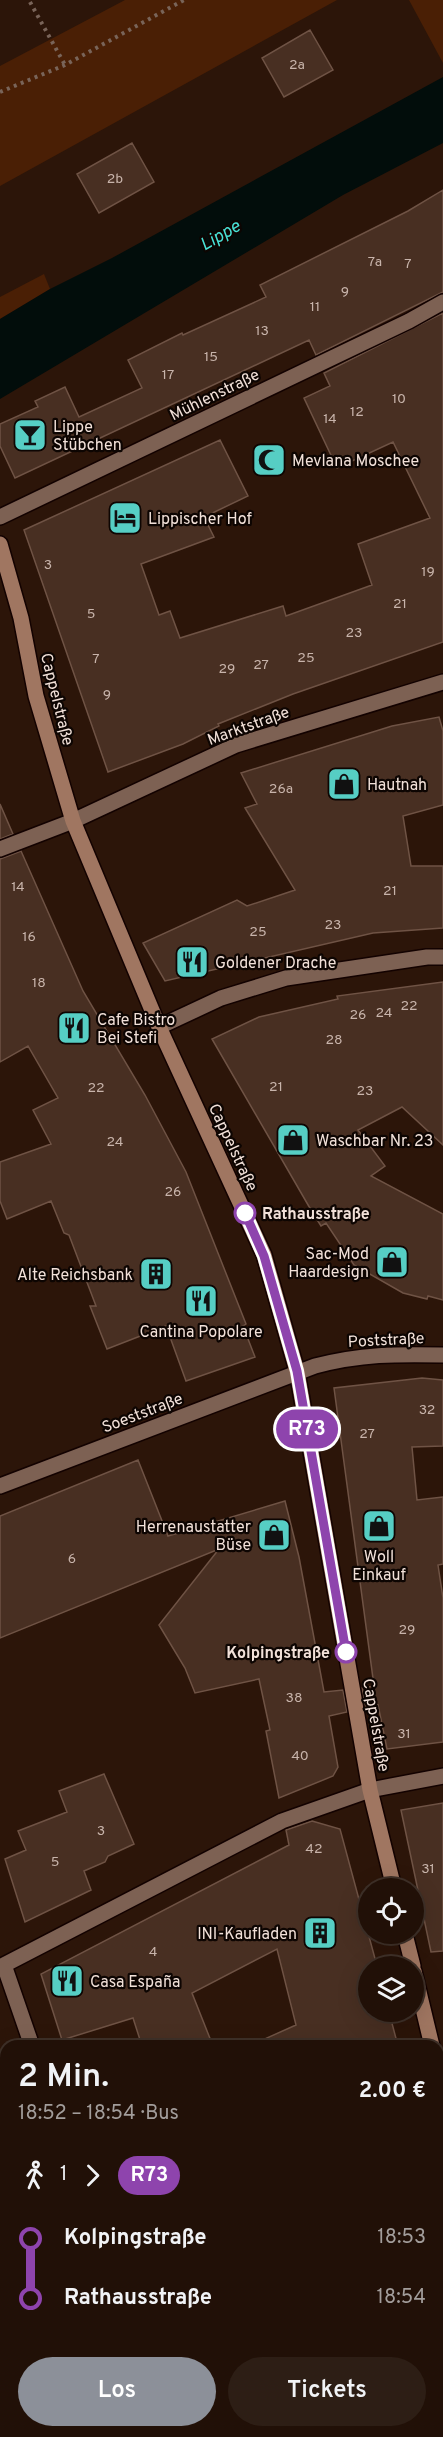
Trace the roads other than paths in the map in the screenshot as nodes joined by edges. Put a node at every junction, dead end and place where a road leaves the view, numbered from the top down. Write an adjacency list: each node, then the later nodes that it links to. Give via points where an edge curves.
1 (443, 302): 2 (street, Mühlenstraße)
2 (0, 517)
3 (0, 544): 5 (street, Cappelstraße, via 21,618 36,696)
4 (443, 682): 5 (street, Marktstraße, via 236,745)
5 (73, 820): 6 (street, Marktstraße); 8 (street, Cappelstraße)
6 (0, 849)
7 (443, 957): 8 (street, via 286,978 221,998)
8 (159, 1027): 10 (street, Cappelstraße, via 264,1256)
9 (443, 1356): 10 (street, Poststraße, via 351,1357)
10 (297, 1371): 11 (street, Soeststraße); 13 (street, Cappelstraße)
11 (0, 1486)
12 (443, 1776): 13 (street)
13 (370, 1790): 14 (street, Cappelstraße); 15 (street, via 282,1821)
14 (392, 1878)
15 (2, 1966): 17 (street)
16 (424, 2014): 18 (street)
17 (30, 2040)
18 (431, 2040)

